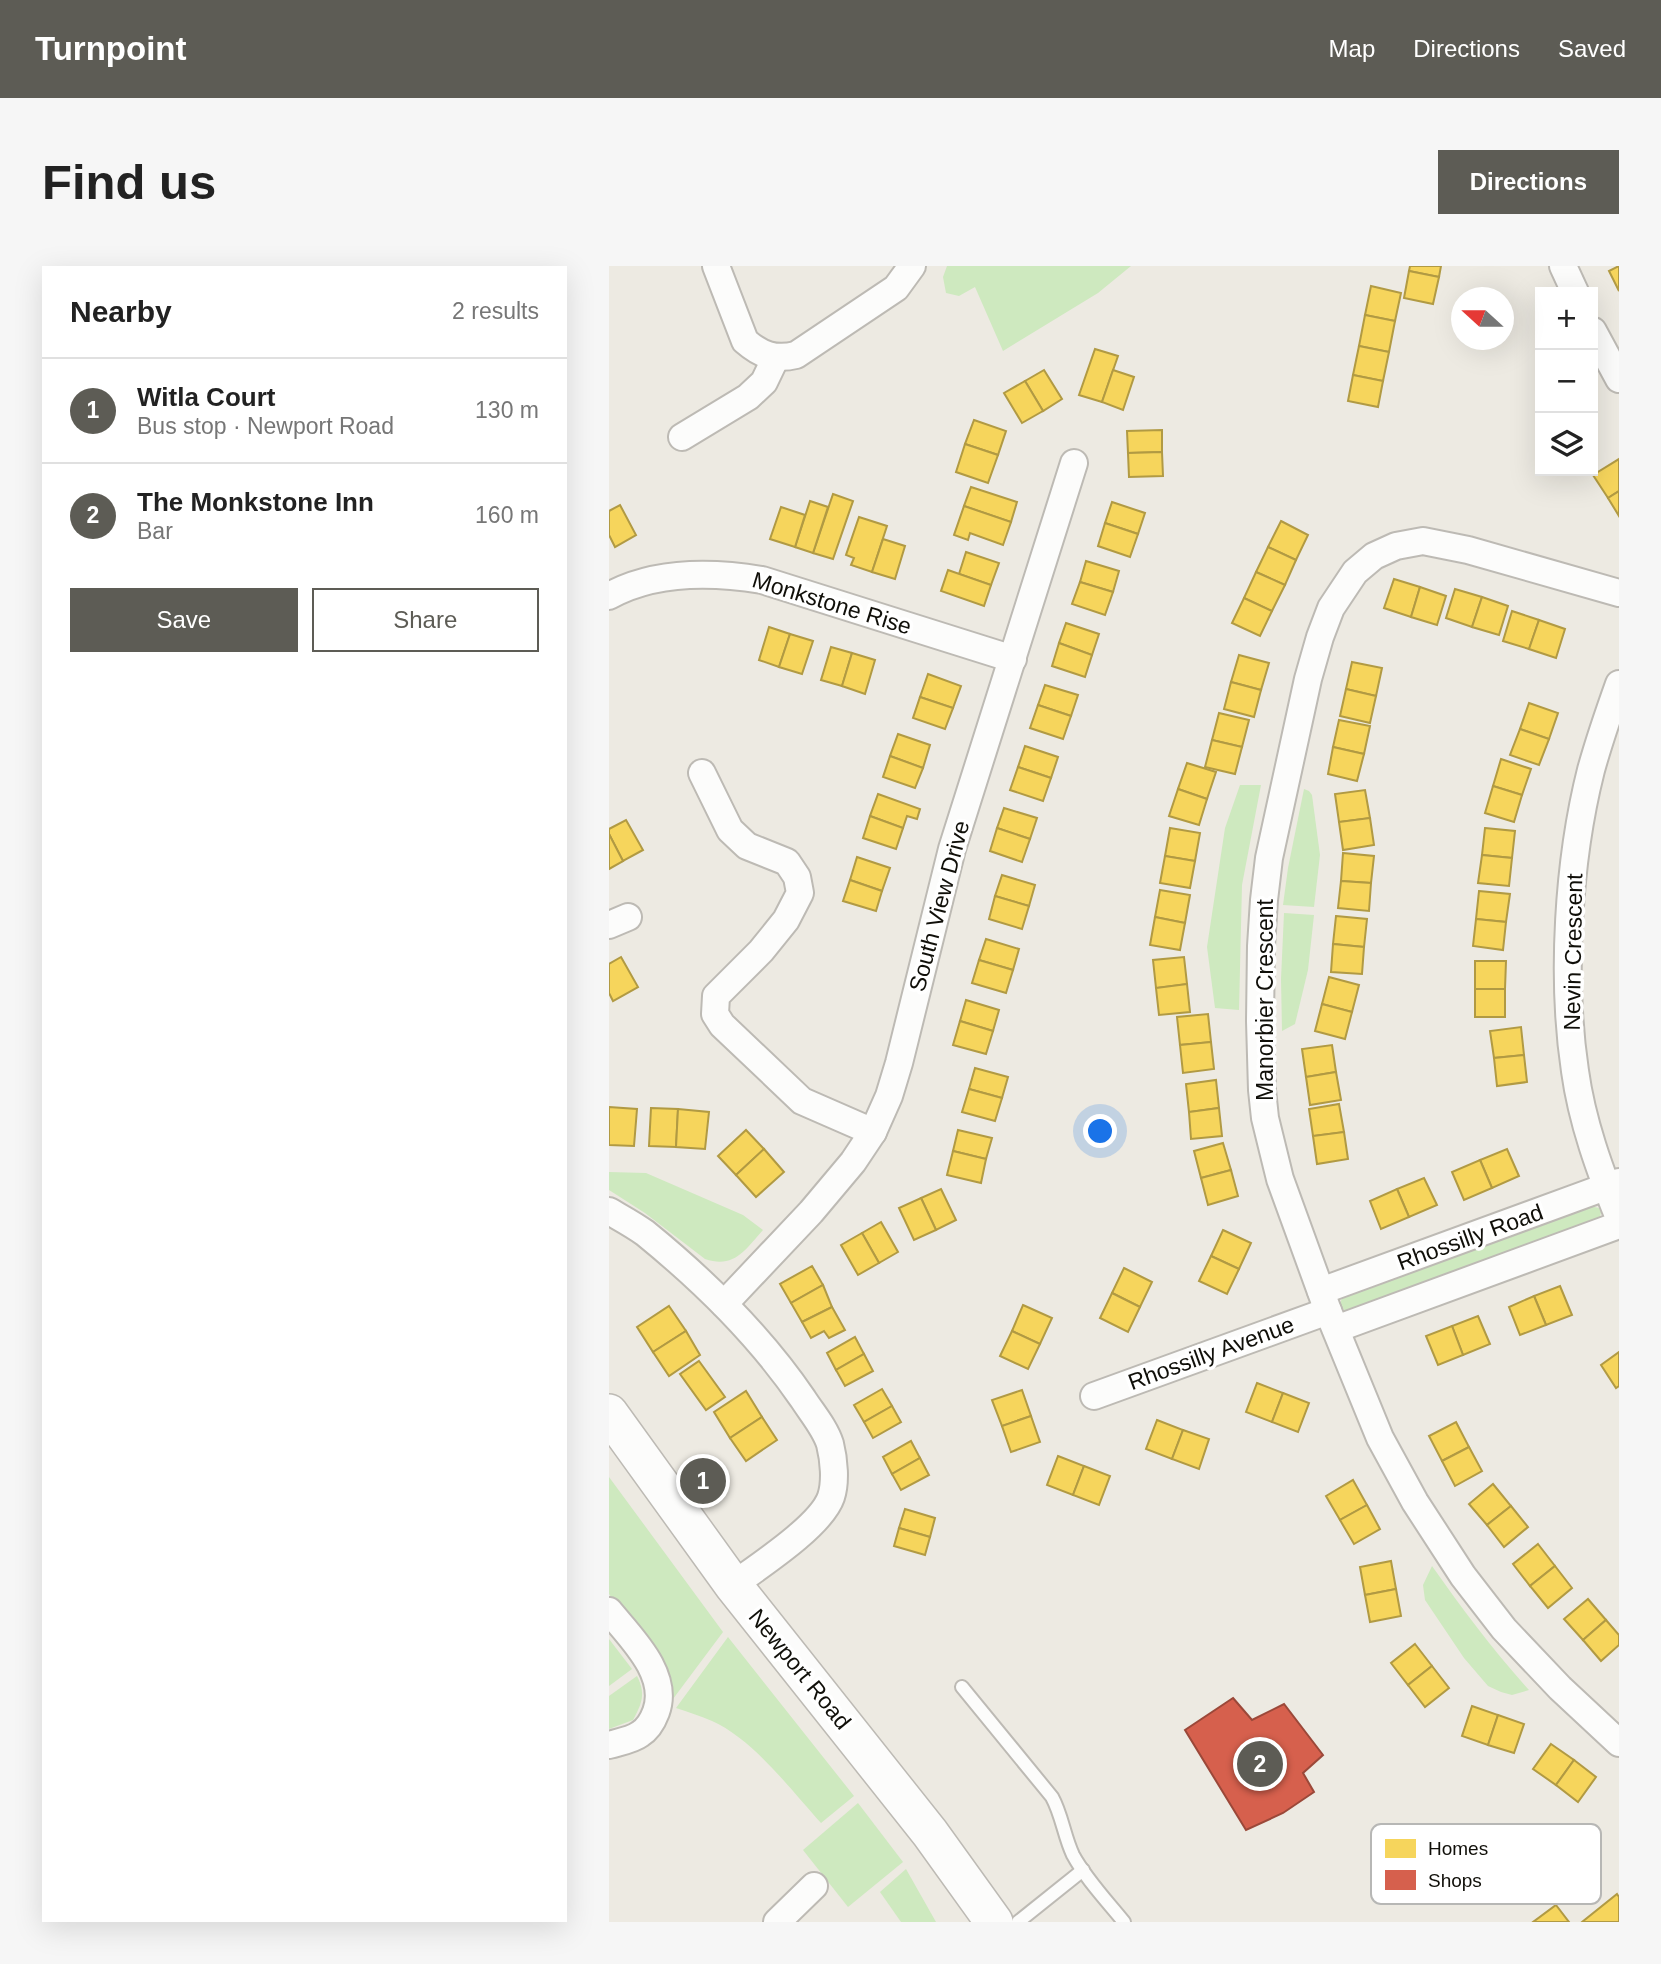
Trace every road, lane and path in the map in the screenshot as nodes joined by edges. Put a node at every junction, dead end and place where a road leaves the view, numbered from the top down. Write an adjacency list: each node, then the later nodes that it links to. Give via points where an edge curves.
1 (716, 266): 6 (street, via 745,341)
2 (912, 266): 6 (street, via 897,288 796,355)
3 (1563, 266): 4 (street)
4 (1573, 287)
5 (1598, 340): 7 (street)
6 (776, 357): 8 (street, via 764,382 748,397)
7 (1619, 379)
8 (682, 437)
9 (1074, 463): 12 (street, South View Drive)
10 (1619, 593): 21 (street, Manorbier Crescent, via 1423,541 1374,556 1355,572 1331,608 1308,680 1269,858 1260,1008 1262,1090 1271,1146)
11 (609, 596): 12 (street, Monkstone Rise, via 644,583 708,574 762,580)
12 (1013, 659): 15 (street, South View Drive, via 952,849 889,1096)
13 (1619, 684): 16 (street, Nevin Crescent, via 1583,808 1569,944 1575,1072 1595,1157)
14 (702, 773): 15 (street, via 730,830 747,846 787,862 800,893 761,951 716,996 715,1014 802,1101)
15 (873, 1132): 20 (street, South View Drive, via 811,1212)
16 (1613, 1184): 18 (street, Nevin Crescent); 21 (street, Rhossilly Road)
17 (609, 1211): 20 (street, via 643,1232)
18 (1619, 1219)
19 (1619, 1225): 21 (street, Rhossilly Road)
20 (724, 1304): 24 (street, via 770,1354 817,1420 830,1443 834,1470 827,1507 811,1525)
21 (1328, 1310): 22 (street, Rhossilly Avenue); 27 (street, Manorbier Crescent, via 1380,1438 1463,1576 1504,1629)
22 (1094, 1396)
23 (609, 1413): 24 (main road, Newport Road)
24 (733, 1585): 32 (main road, Newport Road)
25 (609, 1611): 28 (street, via 645,1656 659,1688 652,1721 641,1734)
26 (962, 1687): 29 (lane, via 1052,1797)
27 (1619, 1742)
28 (609, 1745)
29 (1083, 1870): 33 (lane); 34 (lane)
30 (814, 1886): 31 (street)
31 (777, 1922)
32 (995, 1922)
33 (1018, 1922)
34 (1124, 1922)

